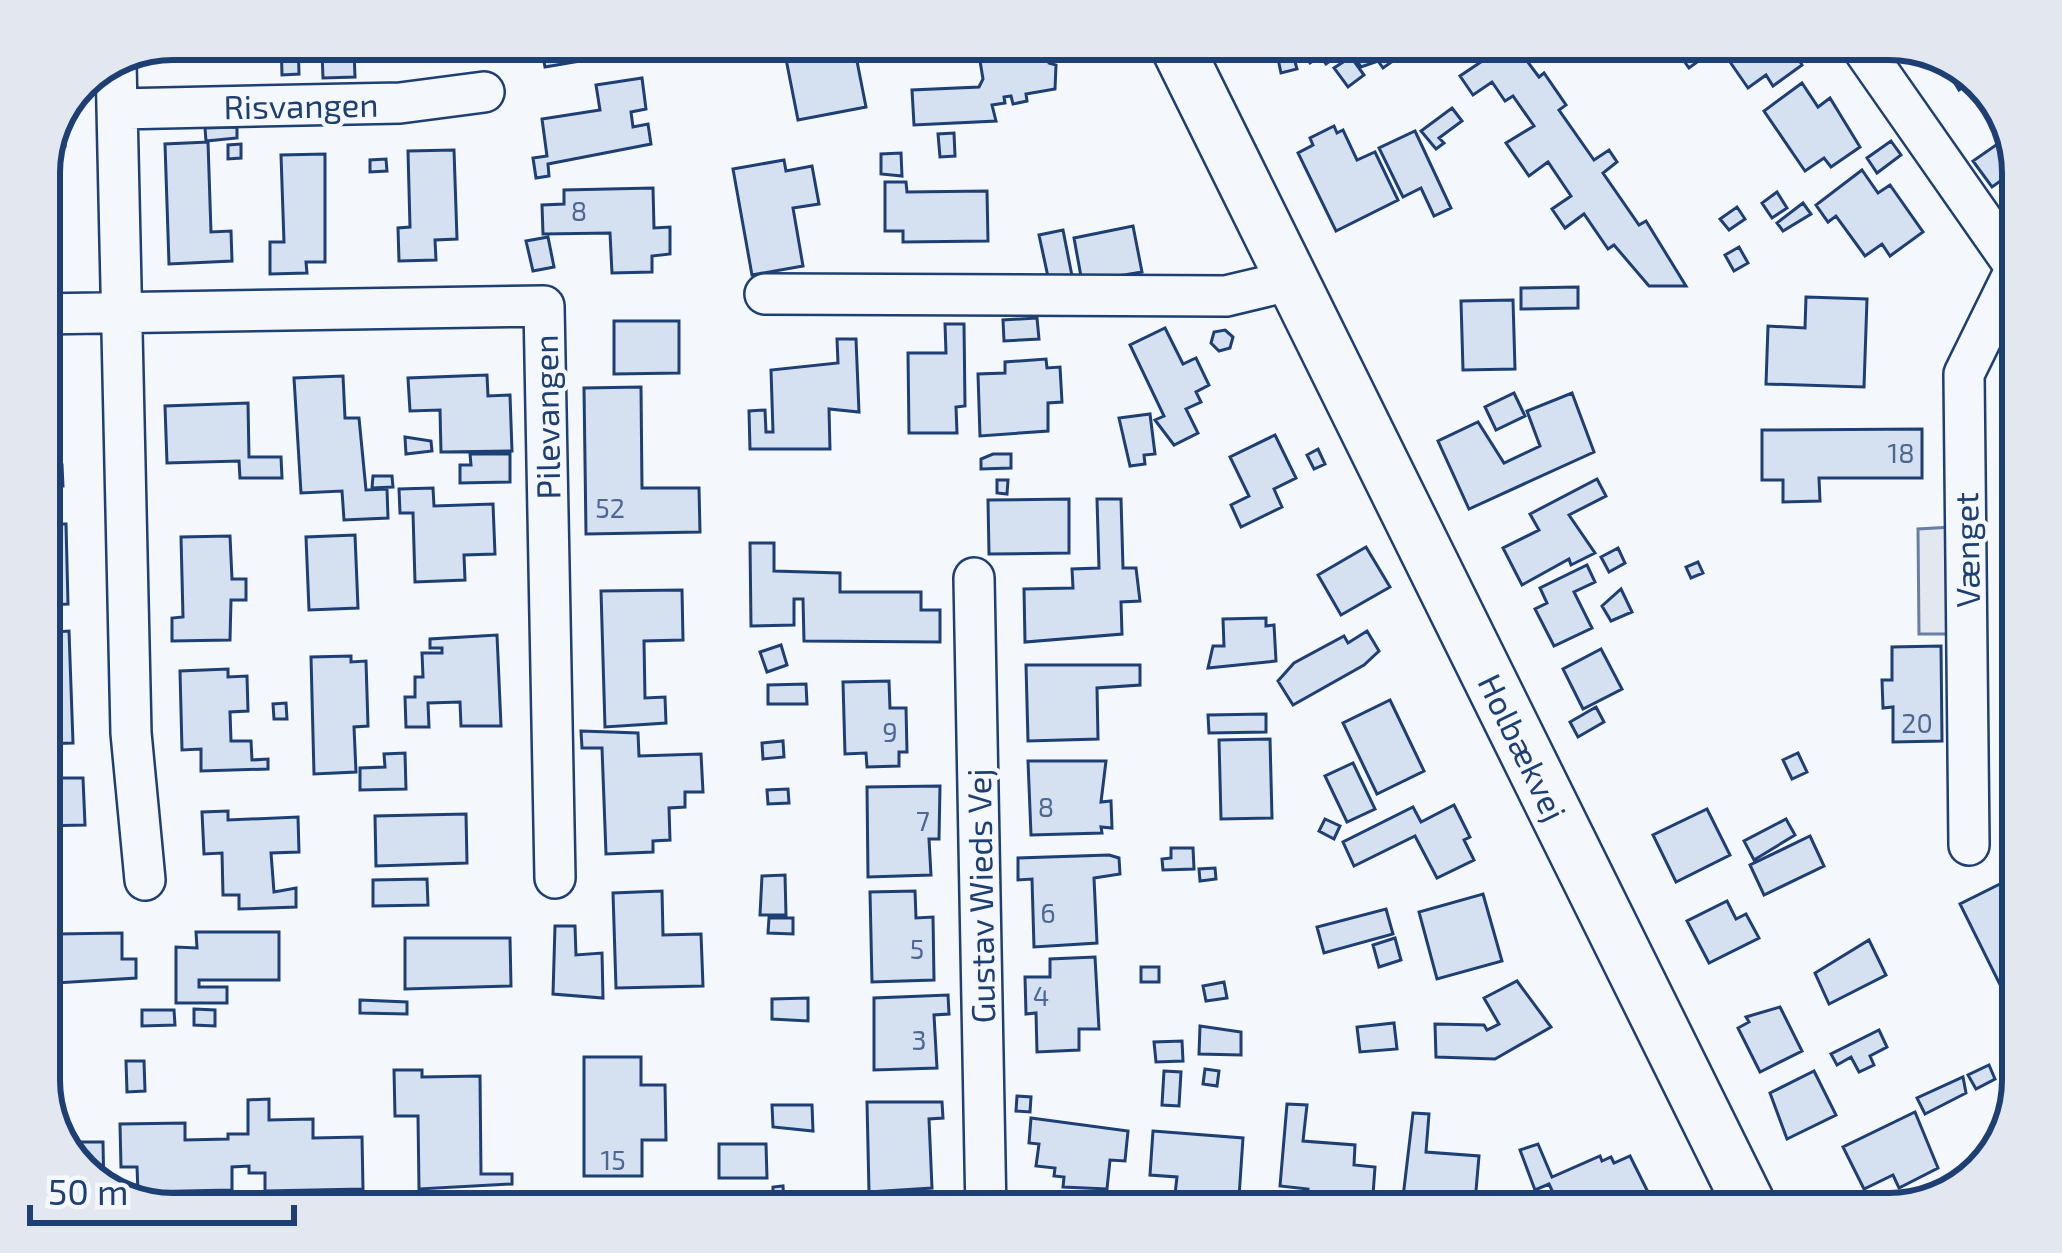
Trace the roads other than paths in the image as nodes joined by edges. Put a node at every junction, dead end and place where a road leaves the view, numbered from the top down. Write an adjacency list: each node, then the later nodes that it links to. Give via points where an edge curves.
1 (1183, 60): 7 (main road, Holbækvej)
2 (1871, 60): 6 (street, Vænget)
3 (117, 76): 5 (street)
4 (484, 92): 5 (street, Risvangen, via 400,103)
5 (118, 109): 10 (street)
6 (2002, 243)
7 (1293, 280): 8 (street, via 1226,296); 17 (main road, Holbækvej)
8 (765, 294)
9 (2002, 300): 13 (street, Vænget, via 1964,374)
10 (123, 313): 11 (street, Pilevangen); 14 (street, Pilevangen, via 544,306); 15 (street, via 131,733)
11 (60, 314)
12 (974, 578): 16 (street, Gustav Wieds Vej)
13 (1969, 845)
14 (555, 878)
15 (145, 880)
16 (986, 1193)
17 (1744, 1193)

